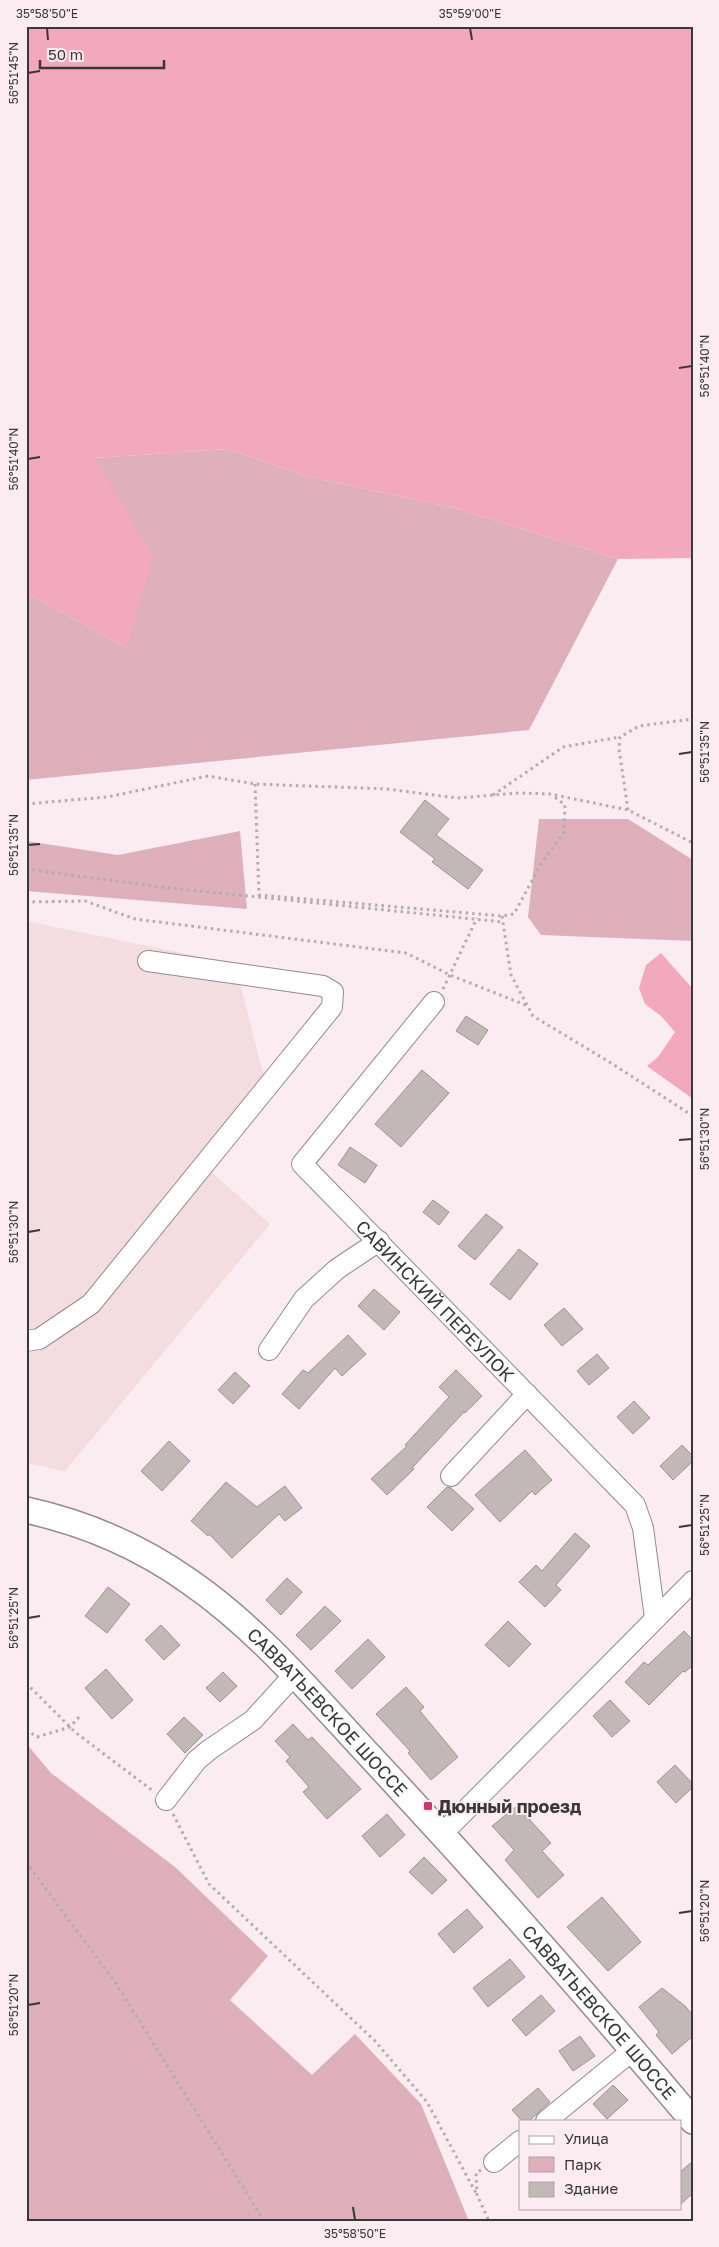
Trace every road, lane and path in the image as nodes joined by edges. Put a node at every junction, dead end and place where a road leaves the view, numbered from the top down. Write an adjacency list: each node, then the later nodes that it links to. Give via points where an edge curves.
1 (693, 720): 2 (path, via 639,726)
2 (620, 737): 5 (path, via 563,747); 7 (path)
3 (255, 784): 5 (path, via 387,789 458,798); 6 (path, via 208,776 107,798); 11 (path, via 259,895)
4 (550, 794): 5 (path); 7 (path); 12 (path, via 565,805 564,832 541,864 514,914)
5 (492, 795)
6 (26, 804)
7 (628, 810): 8 (path)
8 (693, 843)
9 (26, 869): 13 (path, via 140,885)
10 (26, 902): 16 (path, via 85,901 135,919 406,953)
11 (481, 914): 12 (path); 13 (path)
12 (502, 916): 14 (path)
13 (476, 920): 14 (path); 16 (path)
14 (503, 922): 18 (path, via 511,975)
15 (148, 960): 21 (street, via 323,986 333,992 332,1007 91,1304 39,1338)
16 (450, 975): 17 (path); 18 (path)
17 (434, 1002): 20 (street, САВИНСКИЙ ПЕРЕУЛОК, via 302,1164)
18 (528, 1006): 19 (path, via 533,1016)
19 (693, 1116)
20 (380, 1242): 22 (street, via 337,1269 304,1299); 23 (street, САВИНСКИЙ ПЕРЕУЛОК)
21 (26, 1341)
22 (269, 1350)
23 (527, 1394): 24 (street); 27 (street, САВИНСКИЙ ПЕРЕУЛОК, via 635,1505 643,1528)
24 (451, 1476)
25 (26, 1510): 28 (main road, САВВАТЬЕВСКОЕ ШОССЕ, via 107,1536 175,1572 229,1612)
26 (693, 1581): 27 (street)
27 (656, 1618): 34 (street)
28 (294, 1675): 33 (street, via 253,1720 198,1760); 34 (main road, САВВАТЬЕВСКОЕ ШОССЕ)
29 (26, 1683): 31 (path)
30 (80, 1716): 31 (path)
31 (70, 1727): 32 (path, via 37,1738); 33 (path)
32 (26, 1730)
33 (166, 1800): 41 (path, via 209,1884 382,2049 427,2102)
34 (443, 1833): 36 (main road, САВВАТЬЕВСКОЕ ШОССЕ)
35 (26, 1862): 42 (path, via 117,1985)
36 (633, 2050): 37 (street); 38 (main road, САВВАТЬЕВСКОЕ ШОССЕ)
37 (547, 2120)
38 (693, 2121)
39 (519, 2142): 40 (street)
40 (494, 2162): 41 (path, via 476,2173)
41 (477, 2195): 43 (path)
42 (264, 2221)
43 (489, 2221)

